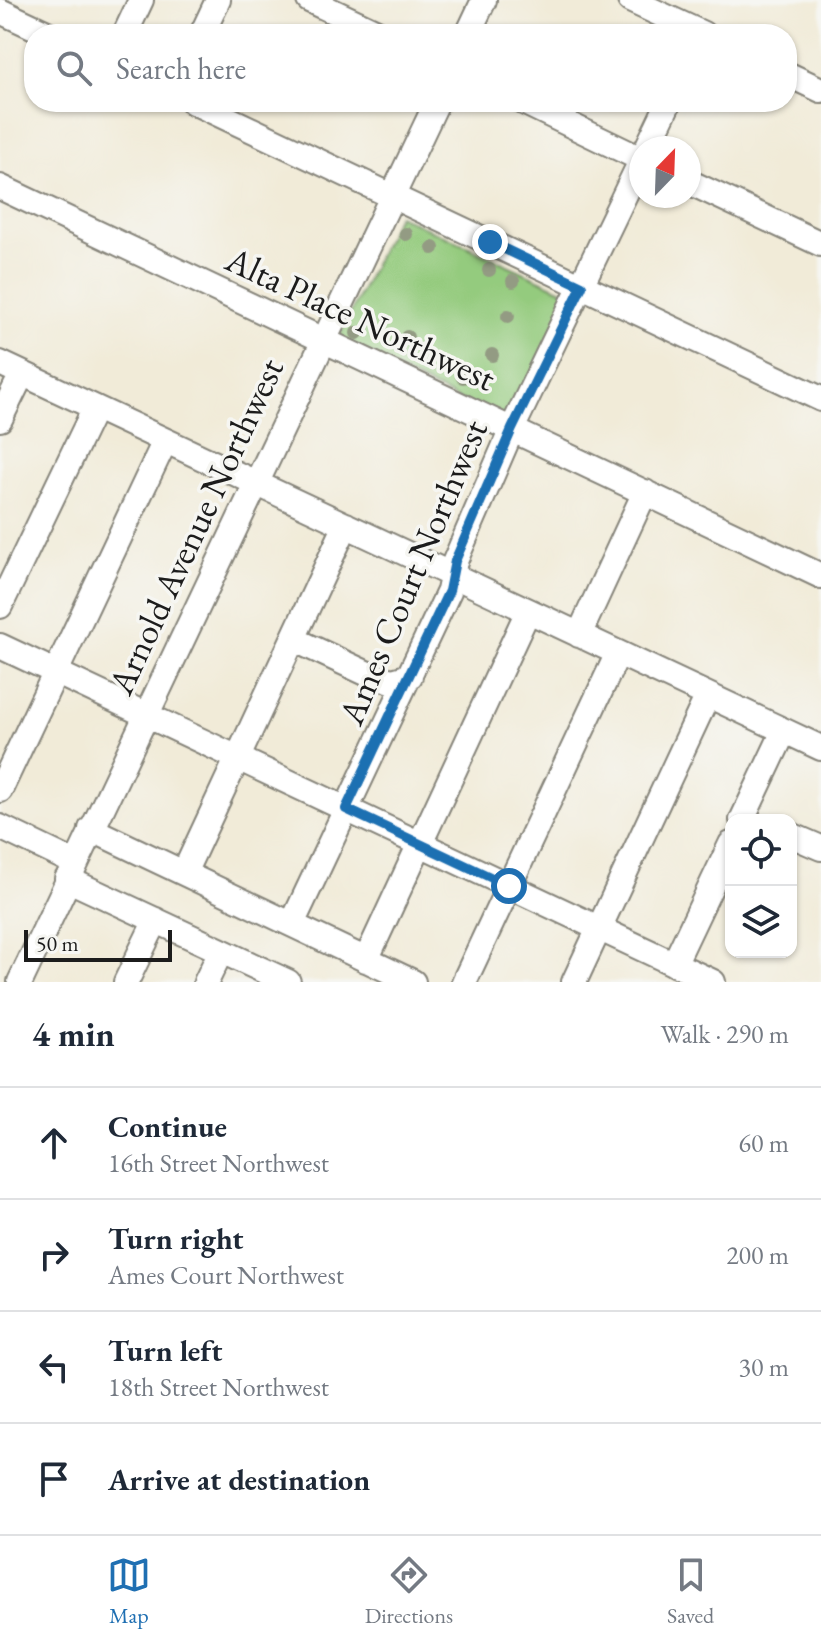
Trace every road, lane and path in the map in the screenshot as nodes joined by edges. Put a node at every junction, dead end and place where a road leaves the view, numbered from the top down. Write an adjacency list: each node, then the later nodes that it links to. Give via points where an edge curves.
1 (141, 0): 8 (street)
2 (218, 0): 9 (street)
3 (309, 0): 10 (street)
4 (484, 0): 11 (street)
5 (630, 0): 12 (street)
6 (0, 11): 7 (street)
7 (28, 24)
8 (130, 24)
9 (207, 24)
10 (360, 24)
11 (473, 24)
12 (680, 24)
13 (797, 79): 14 (street)
14 (821, 90)
15 (214, 112): 24 (street)
16 (432, 112): 24 (street, Arnold Avenue Northwest)
17 (543, 112): 20 (street)
18 (664, 112): 19 (street)
19 (653, 136)
20 (629, 154)
21 (629, 186): 26 (street, Ames Court Northwest)
22 (0, 187): 27 (street, Alta Place Northwest)
23 (701, 188): 25 (street)
24 (392, 197): 26 (street); 27 (street, Arnold Avenue Northwest)
25 (821, 244)
26 (582, 286): 30 (street); 33 (street, Ames Court Northwest)
27 (324, 340): 33 (street, Alta Place Northwest); 35 (street, Arnold Avenue Northwest)
28 (0, 363): 29 (street)
29 (22, 374): 31 (street); 32 (street)
30 (821, 399)
31 (95, 408): 34 (street); 40 (street)
32 (0, 419)
33 (512, 429): 36 (street, Alta Place Northwest); 38 (street, Ames Court Northwest)
34 (165, 441): 35 (street); 46 (street)
35 (255, 482): 37 (street); 49 (street, Arnold Avenue Northwest)
36 (645, 492): 39 (street, Alta Place Northwest); 42 (street)
37 (346, 525): 38 (street); 43 (street)
38 (453, 575): 41 (street); 47 (street, Ames Court Northwest)
39 (821, 576)
40 (0, 606)
41 (528, 611): 42 (street); 59 (street)
42 (579, 635): 45 (street)
43 (293, 639): 47 (street, via 368,674 392,681); 52 (street)
44 (0, 646): 46 (street)
45 (618, 653): 48 (street); 64 (street)
46 (56, 672): 49 (street); 53 (street)
47 (410, 676): 54 (street, Ames Court Northwest)
48 (708, 695): 50 (street); 67 (street)
49 (145, 714): 52 (street); 57 (street, Arnold Avenue Northwest)
50 (784, 731): 51 (street); 55 (street)
51 (821, 748)
52 (238, 758): 54 (street); 63 (street)
53 (0, 790)
54 (346, 809): 59 (street); 66 (street, Ames Court Northwest)
55 (750, 814)
56 (0, 827): 62 (street)
57 (91, 829): 62 (street, Arnold Avenue Northwest); 63 (street)
58 (797, 838): 60 (street)
59 (418, 843): 64 (street); 69 (street)
60 (821, 848)
61 (725, 857): 70 (street)
62 (71, 871): 65 (street); 72 (street, Arnold Avenue Northwest)
63 (184, 873): 66 (street)
64 (509, 886): 67 (street); 77 (street)
65 (156, 920): 68 (street); 73 (street)
66 (292, 924): 69 (street)
67 (598, 928): 70 (street); 78 (street)
68 (221, 951): 74 (street); 75 (street)
69 (366, 960): 76 (street)
70 (674, 964): 71 (street)
71 (708, 981)
72 (20, 982)
73 (126, 982)
74 (206, 982)
75 (288, 982)
76 (413, 982)
77 (464, 982)
78 (574, 982)

